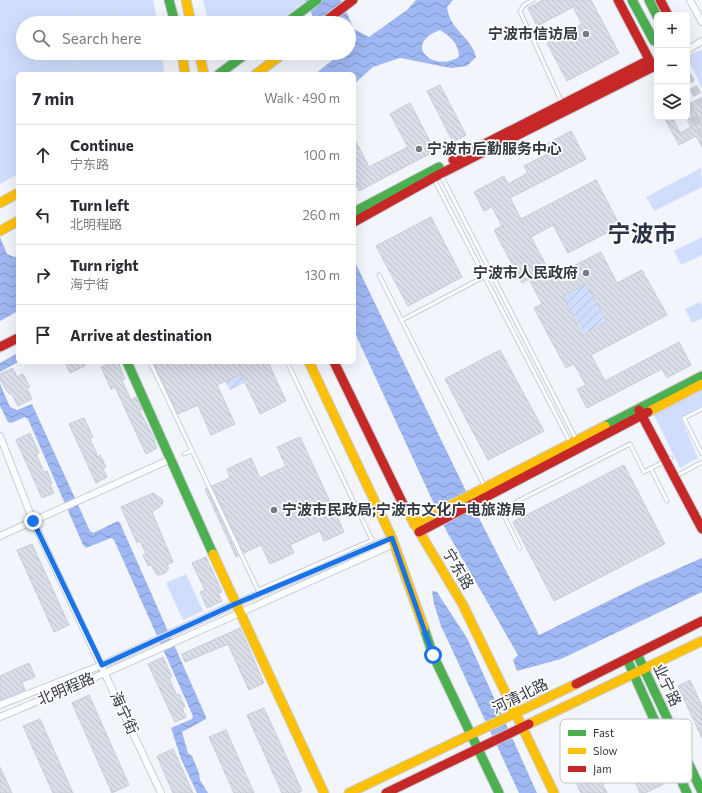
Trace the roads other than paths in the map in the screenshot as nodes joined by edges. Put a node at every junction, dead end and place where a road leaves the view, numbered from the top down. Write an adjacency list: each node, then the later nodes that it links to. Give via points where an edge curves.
1 (169, 0): 13 (main road)
2 (186, 0): 14 (main road)
3 (316, 0): 15 (main road)
4 (354, 0): 16 (main road)
5 (533, 0): 30 (lane, via 524,5 520,12)
6 (618, 0): 25 (main road)
7 (632, 0): 18 (main road)
8 (649, 0): 11 (main road)
9 (660, 0): 12 (main road)
10 (690, 0): 17 (street)
11 (655, 12)
12 (666, 12)
13 (173, 16)
14 (190, 16)
15 (295, 16)
16 (332, 16)
17 (702, 22)
18 (654, 41)
19 (702, 41): 20 (street)
20 (690, 48)
21 (183, 60): 26 (main road)
22 (201, 60): 27 (main road)
23 (238, 60): 28 (main road)
24 (275, 60): 29 (main road)
25 (653, 64): 30 (main road)
26 (185, 72)
27 (204, 72)
28 (222, 72)
29 (259, 72)
30 (564, 107): 31 (main road)
31 (435, 173): 34 (main road); 36 (main road); 38 (lane); 40 (lane)
32 (16, 194): 33 (main road)
33 (0, 203)
34 (356, 211)
35 (16, 221): 37 (main road)
36 (356, 221)
37 (0, 231)
38 (492, 273): 40 (lane); 54 (lane)
39 (378, 275): 41 (lane)
40 (485, 276): 41 (lane); 54 (lane)
41 (402, 320): 63 (lane)
42 (16, 339): 43 (main road)
43 (0, 347)
44 (128, 364): 58 (main road)
45 (151, 364): 55 (lane)
46 (288, 364): 55 (lane, via 372,540 258,590)
47 (310, 364): 71 (main road)
48 (335, 364): 67 (main road, 宁东路)
49 (702, 376): 52 (main road)
50 (702, 384): 52 (main road)
51 (702, 409): 57 (lane, via 684,418)
52 (642, 411): 54 (main road); 59 (main road)
53 (0, 436): 66 (street, 海宁街)
54 (575, 445): 63 (main road); 69 (main road)
55 (191, 451): 56 (lane)
56 (184, 454)
57 (702, 454)
58 (171, 459): 66 (street); 73 (main road)
59 (669, 460): 61 (lane); 62 (main road); 68 (main road)
60 (702, 462): 62 (lane)
61 (651, 469): 64 (lane); 72 (lane, via 644,472 630,444 510,505 505,518)
62 (680, 474): 65 (main road)
63 (485, 486): 67 (main road)
64 (667, 500)
65 (702, 516)
66 (33, 521): 70 (street); 78 (street, 海宁街)
67 (414, 524): 69 (main road, 宁东路)
68 (702, 529)
69 (419, 532): 83 (main road, 宁东路, via 463,605)
70 (0, 536)
71 (393, 541): 73 (street, 北明程路); 73 (street, 北明程路); 88 (main road, via 433,655)
72 (520, 548)
73 (238, 608): 78 (street, 北明程路); 80 (street, 北明程路); 94 (main road)
74 (702, 621): 76 (main road, 河清北路)
75 (702, 641): 79 (main road, 河清北路)
76 (638, 654): 77 (main road, 河清北路); 79 (main road, 业宁路)
77 (626, 660): 81 (main road, 业宁路); 83 (main road, 河清北路)
78 (102, 665): 80 (street, 海宁街); 82 (street, 北明程路)
79 (644, 669): 81 (main road, 河清北路); 86 (main road, 业宁路)
80 (105, 673): 84 (street, 北明程路); 93 (street, 海宁街)
81 (633, 674): 85 (main road, 业宁路); 87 (main road, 河清北路)
82 (0, 705)
83 (516, 714): 87 (main road, 宁东路); 88 (main road, 河清北路)
84 (0, 717)
85 (653, 719)
86 (668, 719)
87 (523, 727): 89 (main road, 河清北路); 98 (main road, 宁东路)
88 (471, 735): 89 (main road); 95 (main road, 河清北路)
89 (478, 749): 96 (main road, 河清北路); 97 (main road)
90 (692, 771): 92 (main road, 业宁路)
91 (682, 783): 99 (main road, 业宁路)
92 (702, 792)
93 (161, 793)
94 (324, 793)
95 (349, 793)
96 (386, 793)
97 (499, 793)
98 (554, 793)
99 (687, 793)

